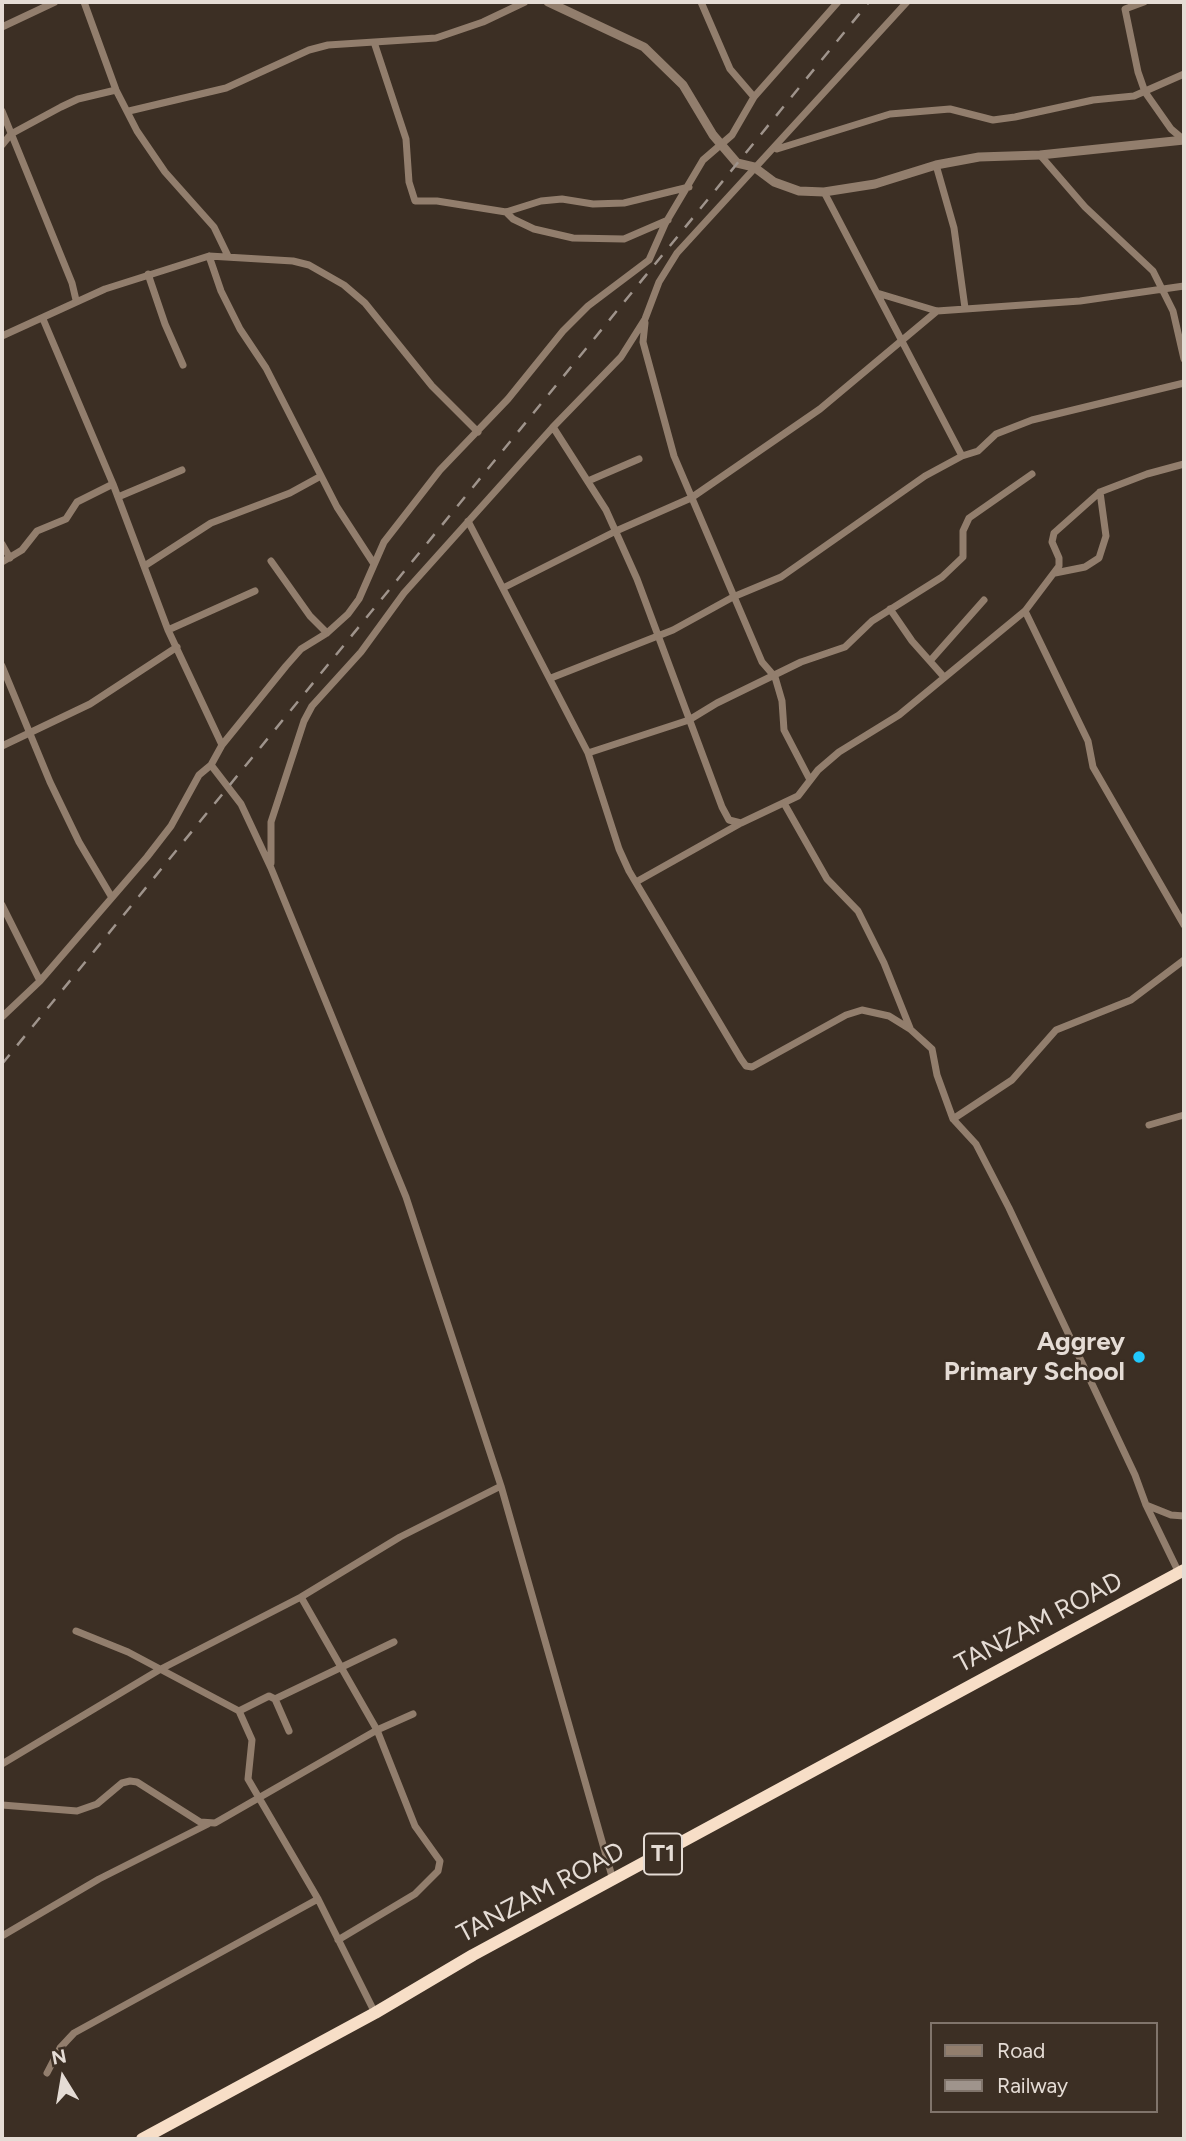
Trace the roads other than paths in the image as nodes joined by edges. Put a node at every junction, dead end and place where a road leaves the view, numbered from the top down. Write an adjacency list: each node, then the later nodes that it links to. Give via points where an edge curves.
1 (55, 2): 12 (street)
2 (84, 2): 15 (street)
3 (525, 2): 13 (street, via 436,38)
4 (548, 2): 23 (street, via 658,57 696,103)
5 (701, 2): 17 (street, via 730,69)
6 (829, 2): 11 (street)
7 (838, 2): 11 (street)
8 (907, 2): 24 (street)
9 (1144, 2): 10 (street)
10 (1124, 6): 16 (street)
11 (824, 17): 17 (street)
12 (2, 27)
13 (374, 42): 19 (street, via 309,50 226,88); 30 (street, via 406,139 415,201)
14 (1184, 74): 16 (street)
15 (116, 90): 19 (street); 20 (street, via 79,99)
16 (1145, 92): 21 (street); 24 (street, via 993,120 950,109 890,114)
17 (754, 97): 23 (street, via 732,135)
18 (2, 111): 20 (street)
19 (129, 111): 32 (street, via 165,172 215,227)
20 (11, 134): 22 (street); 38 (street)
21 (1184, 140): 25 (street)
22 (2, 145)
23 (719, 145): 27 (street, via 737,163); 28 (street, via 702,160)
24 (773, 151): 27 (street)
25 (1040, 155): 26 (street, via 979,157); 36 (street, via 1085,207 1144,259)
26 (936, 165): 29 (street, via 876,184); 39 (street, via 954,229)
27 (754, 167): 29 (street, via 786,188); 42 (street, via 677,253 659,282)
28 (689, 187): 30 (street, via 624,203 562,199); 31 (street)
29 (824, 192): 37 (street)
30 (506, 212): 31 (street, via 534,229 573,238 624,239)
31 (668, 220): 49 (street, via 649,260 563,331)
32 (228, 256): 33 (street); 49 (street, via 309,265 344,285)
33 (209, 257): 34 (street); 55 (street, via 220,291 293,417)
34 (148, 274): 38 (street); 46 (street)
35 (1184, 286): 36 (street)
36 (1164, 290): 39 (street); 45 (street)
37 (877, 292): 40 (street); 44 (street)
38 (76, 300): 41 (street)
39 (965, 308): 40 (street)
40 (937, 312): 44 (street)
41 (43, 319): 43 (street); 57 (street)
42 (645, 319): 48 (street, via 621,357); 60 (street, via 643,342 674,456)
43 (2, 336)
44 (902, 339): 50 (street); 60 (street, via 796,428)
45 (1184, 359)
46 (183, 365)
47 (1184, 383): 50 (street, via 1032,420 996,434 978,451)
48 (553, 427): 56 (street); 61 (street)
49 (478, 432): 67 (street, via 440,470 384,542)
50 (962, 456): 72 (street, via 925,475 781,577)
51 (639, 459): 56 (street)
52 (1184, 464): 58 (street)
53 (182, 470): 59 (street)
54 (1032, 474): 74 (street, via 969,518 962,531 963,557 953,567)
55 (321, 476): 67 (street); 68 (street, via 211,523)
56 (588, 481): 62 (street)
57 (113, 484): 59 (street); 64 (street, via 77,502 66,519 37,531)
58 (1100, 492): 69 (street, via 1054,533 1052,542 1060,563); 69 (street, via 1106,536 1098,558 1084,567)
59 (118, 496): 68 (street)
60 (691, 498): 62 (street); 72 (street)
61 (468, 521): 70 (street); 94 (street, via 312,706 271,822)
62 (616, 531): 70 (street); 78 (street)
63 (2, 544): 64 (street)
64 (10, 558): 66 (street)
65 (271, 561): 77 (street)
66 (2, 562)
67 (374, 564): 77 (street, via 359,599)
68 (146, 565): 76 (street)
69 (1055, 573): 75 (street)
70 (503, 589): 84 (street)
71 (255, 591): 76 (street)
72 (733, 597): 78 (street, via 693,621); 82 (street, via 762,662)
73 (984, 600): 80 (street)
74 (890, 609): 80 (street); 82 (street, via 845,647 801,662)
75 (1025, 611): 83 (street); 98 (street, via 1088,741 1093,767)
76 (168, 631): 79 (street)
77 (327, 633): 87 (street, via 301,649)
78 (657, 635): 84 (street); 85 (street)
79 (177, 647): 86 (street, via 90,704); 87 (street)
80 (930, 661): 83 (street)
81 (2, 666): 86 (street)
82 (775, 677): 85 (street); 91 (street, via 784,730)
83 (944, 677): 91 (street, via 899,715 839,752)
84 (551, 678): 89 (street)
85 (689, 720): 89 (street); 93 (street, via 722,807 729,820)
86 (29, 731): 88 (street); 96 (street, via 79,842)
87 (222, 745): 90 (street)
88 (2, 746)
89 (588, 753): 95 (street, via 619,849)
90 (211, 765): 94 (street, via 241,804); 96 (street, via 199,775 171,826)
91 (810, 780): 92 (street)
92 (785, 804): 93 (street); 102 (street, via 827,879 858,911)
93 (741, 823): 95 (street)
94 (271, 867): 106 (street, via 406,1197)
95 (636, 882): 102 (street, via 746,1066 862,1010 889,1016)
96 (111, 896): 100 (street)
97 (2, 905): 100 (street)
98 (1184, 925)
99 (1184, 960): 104 (street, via 1131,1000 1056,1030 1012,1080)
100 (40, 981): 101 (street)
101 (2, 1017)
102 (910, 1029): 104 (street, via 932,1049)
103 (1184, 1115): 105 (street)
104 (953, 1119): 107 (street, via 976,1144 1004,1197)
105 (1149, 1125)
106 (500, 1486): 110 (street, via 400,1537); 124 (street)
107 (1146, 1505): 108 (street); 109 (street)
108 (1184, 1516)
109 (1182, 1571): 124 (highway, TANZAM ROAD / T1)
110 (301, 1597): 113 (street); 114 (street)
111 (76, 1631): 114 (street)
112 (394, 1642): 113 (street)
113 (339, 1669): 115 (street); 118 (street)
114 (159, 1670): 116 (street); 120 (street)
115 (275, 1699): 116 (street, via 266,1696); 119 (street)
116 (239, 1711): 121 (street, via 253,1740 247,1775)
117 (412, 1714): 118 (street)
118 (377, 1730): 121 (street); 127 (street, via 415,1826 440,1861 438,1871 415,1894)
119 (289, 1731)
120 (2, 1764)
121 (260, 1798): 123 (street); 125 (street)
122 (2, 1805): 123 (street, via 77,1811 97,1804 130,1781)
123 (208, 1824): 126 (street, via 99,1879)
124 (613, 1881): 128 (highway, TANZAM ROAD / T1)
125 (318, 1899): 127 (street); 129 (street, via 74,2033)
126 (2, 1936)
127 (338, 1940): 128 (street)
128 (374, 2013): 130 (highway, TANZAM ROAD / T1)
129 (47, 2073)
130 (142, 2139)

